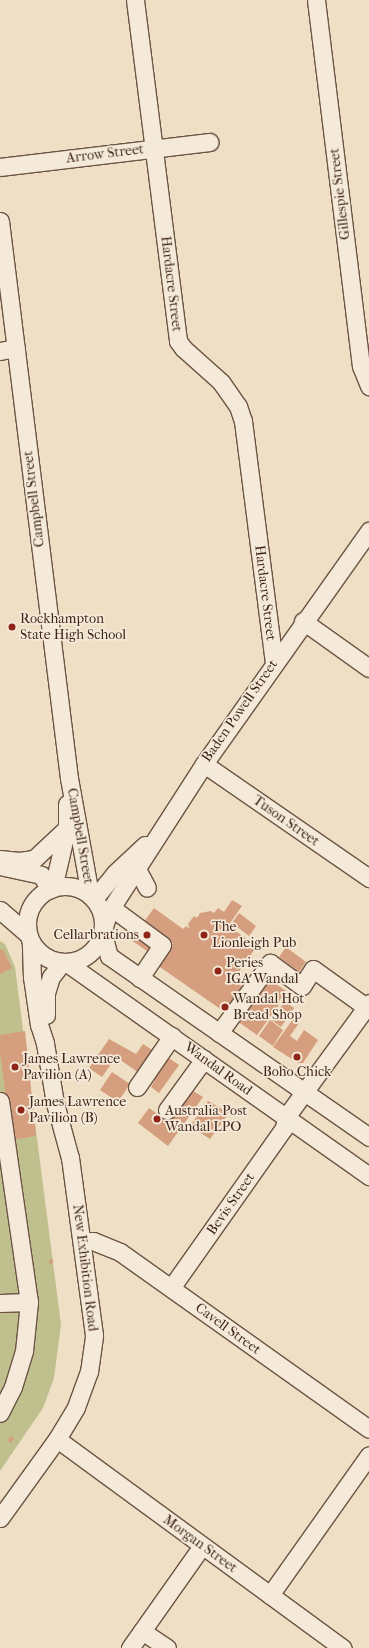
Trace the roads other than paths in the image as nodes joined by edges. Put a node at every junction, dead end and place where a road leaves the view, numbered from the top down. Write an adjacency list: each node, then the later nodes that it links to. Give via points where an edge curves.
1 (135, 0): 4 (street, Hardacre Street)
2 (316, 0): 9 (street, Gillespie Street, via 361,366)
3 (210, 142): 4 (street, Arrow Street)
4 (154, 147): 5 (street, Arrow Street); 12 (street, Hardacre Street, via 178,341 221,382 238,406 243,422)
5 (0, 167)
6 (0, 221): 7 (street, Campbell Street)
7 (4, 280): 8 (street, Campbell Street)
8 (8, 350): 15 (street, Campbell Street)
9 (369, 386)
10 (369, 531): 11 (street, Baden Powell Street)
11 (303, 621): 12 (street, Baden Powell Street); 13 (street)
12 (274, 663): 14 (street, Baden Powell Street)
13 (369, 668)
14 (204, 764): 17 (street, Baden Powell Street); 21 (street, Tuson Street)
15 (69, 778): 16 (street, Campbell Street); 24 (street, Campbell Street)
16 (67, 828): 18 (street, via 34,859); 22 (street, Campbell Street)
17 (157, 834): 20 (street, Baden Powell Street); 24 (street, Baden Powell Street)
18 (0, 859)
19 (0, 866): 22 (street, via 41,875)
20 (137, 869): 23 (street); 25 (street, Baden Powell Street)
21 (369, 878)
22 (52, 888): 24 (street, via 79,888); 28 (street, via 40,894 28,912)
23 (147, 888)
24 (92, 897): 27 (street, via 100,907)
25 (112, 908): 27 (street, Baden Powell Street); 30 (street, via 162,946)
26 (0, 910): 28 (street)
27 (103, 930): 29 (street, via 90,954 77,961); 30 (street, via 109,956)
28 (29, 938): 29 (street, via 43,956); 35 (street, New Exhibition Road, via 39,1024)
29 (64, 963): 31 (street, Wandal Road); 35 (street, New Exhibition Road, via 51,977 46,993)
30 (138, 977): 31 (street, via 122,980 116,986); 33 (street)
31 (114, 995): 34 (street, Wandal Road)
32 (368, 1005): 33 (street, via 314,969 302,986 270,963); 38 (street, Bevis Street)
33 (219, 1033): 38 (street)
34 (172, 1036): 36 (street, Wandal Road); 37 (street)
35 (45, 1043): 45 (street, New Exhibition Road, via 55,1103 70,1158)
36 (204, 1059): 40 (street); 41 (street, Wandal Road)
37 (137, 1087)
38 (305, 1092): 41 (street, Bevis Street); 42 (street)
39 (0, 1102): 43 (street)
40 (167, 1110)
41 (286, 1117): 44 (street, Wandal Road); 46 (street, Bevis Street, via 284,1128)
42 (369, 1137)
43 (3, 1150): 47 (street)
44 (369, 1176)
45 (82, 1241): 46 (street, Cavell Street, via 100,1243 120,1252); 51 (street, New Exhibition Road, via 92,1316 92,1354 89,1372 76,1407)
46 (171, 1288): 50 (street, Cavell Street)
47 (29, 1302): 48 (street); 49 (street, via 24,1350 13,1387)
48 (0, 1303)
49 (0, 1413)
50 (369, 1430)
51 (57, 1439): 53 (street, New Exhibition Road); 54 (street, Morgan Street)
52 (369, 1455): 55 (street)
53 (0, 1518)
54 (202, 1546): 55 (street, Morgan Street); 56 (street)
55 (270, 1595): 59 (street, Morgan Street)
56 (142, 1631): 57 (street); 58 (street)
57 (130, 1648)
58 (167, 1648)
59 (344, 1648)

